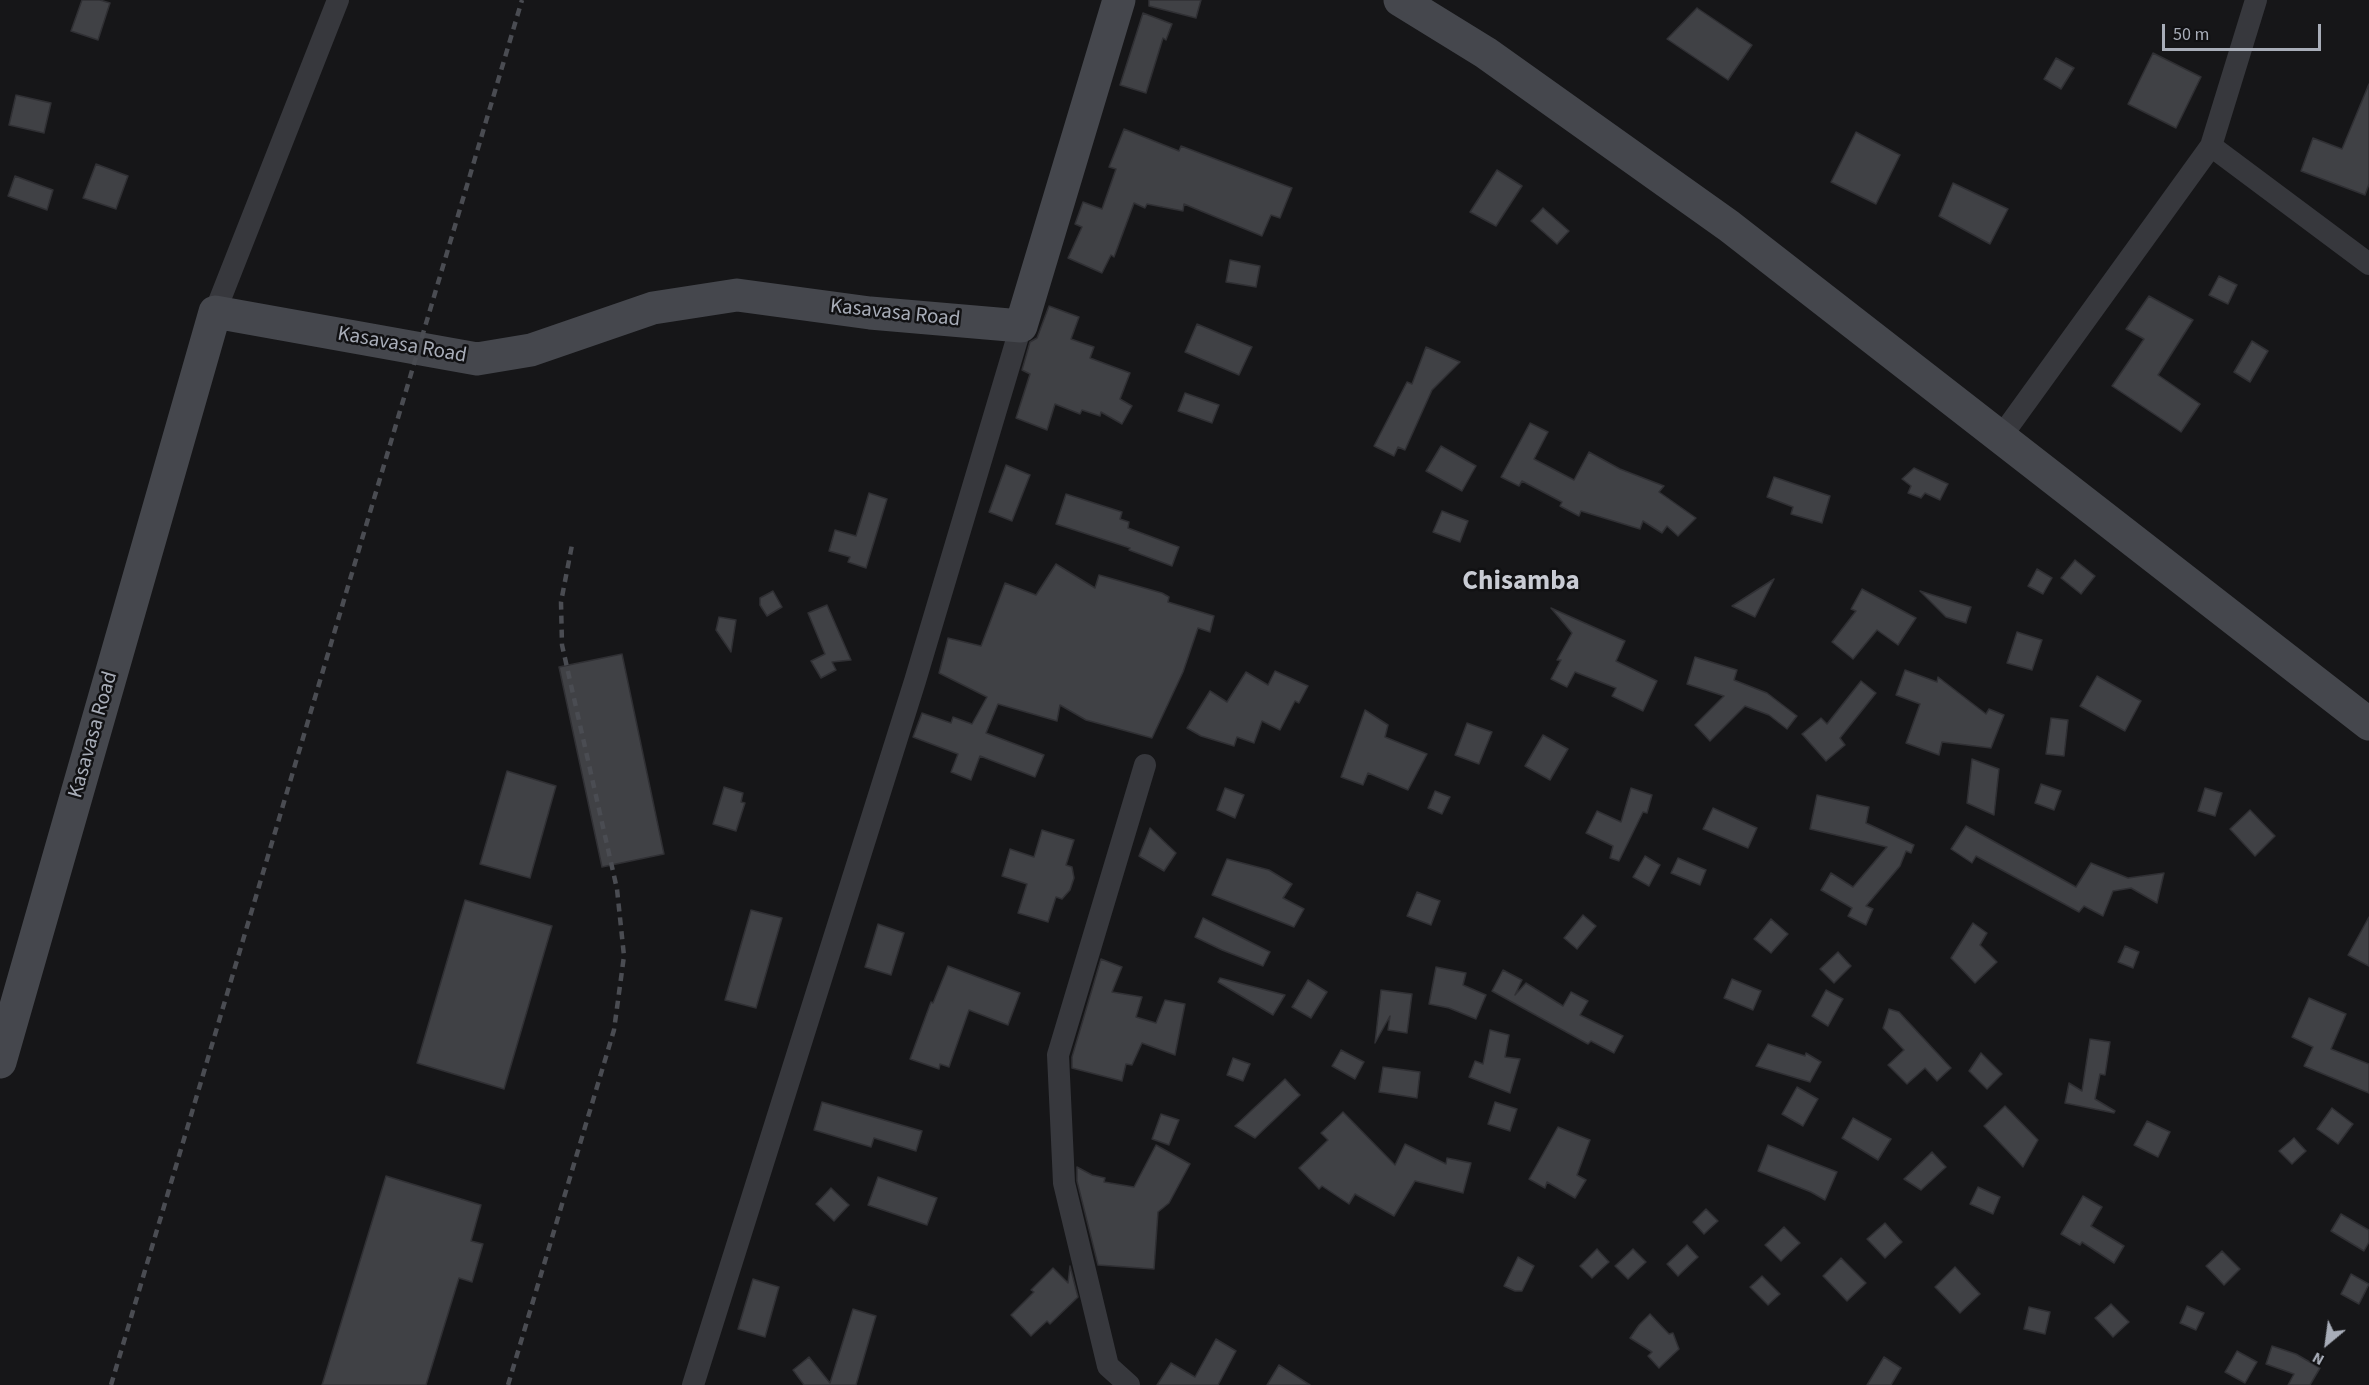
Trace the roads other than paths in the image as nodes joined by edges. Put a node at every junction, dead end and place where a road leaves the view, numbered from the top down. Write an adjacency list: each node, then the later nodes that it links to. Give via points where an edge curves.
1 (338, 0): 8 (street)
2 (1119, 0): 9 (street)
3 (1400, 0): 10 (street, via 1486,53 1729,226)
4 (2256, 0): 5 (street)
5 (2211, 146): 6 (street); 10 (street)
6 (2360, 244): 7 (street)
7 (2369, 264)
8 (215, 312): 9 (street, Kasavasa Road, via 477,360 531,350 653,308 737,295 870,313); 13 (street, Kasavasa Road)
9 (1021, 326): 14 (street, via 915,681)
10 (2000, 438): 11 (street)
11 (2369, 724)
12 (1145, 765): 15 (street, via 1058,1054 1064,1183 1108,1366)
13 (0, 1062)
14 (693, 1385)
15 (1129, 1385)

